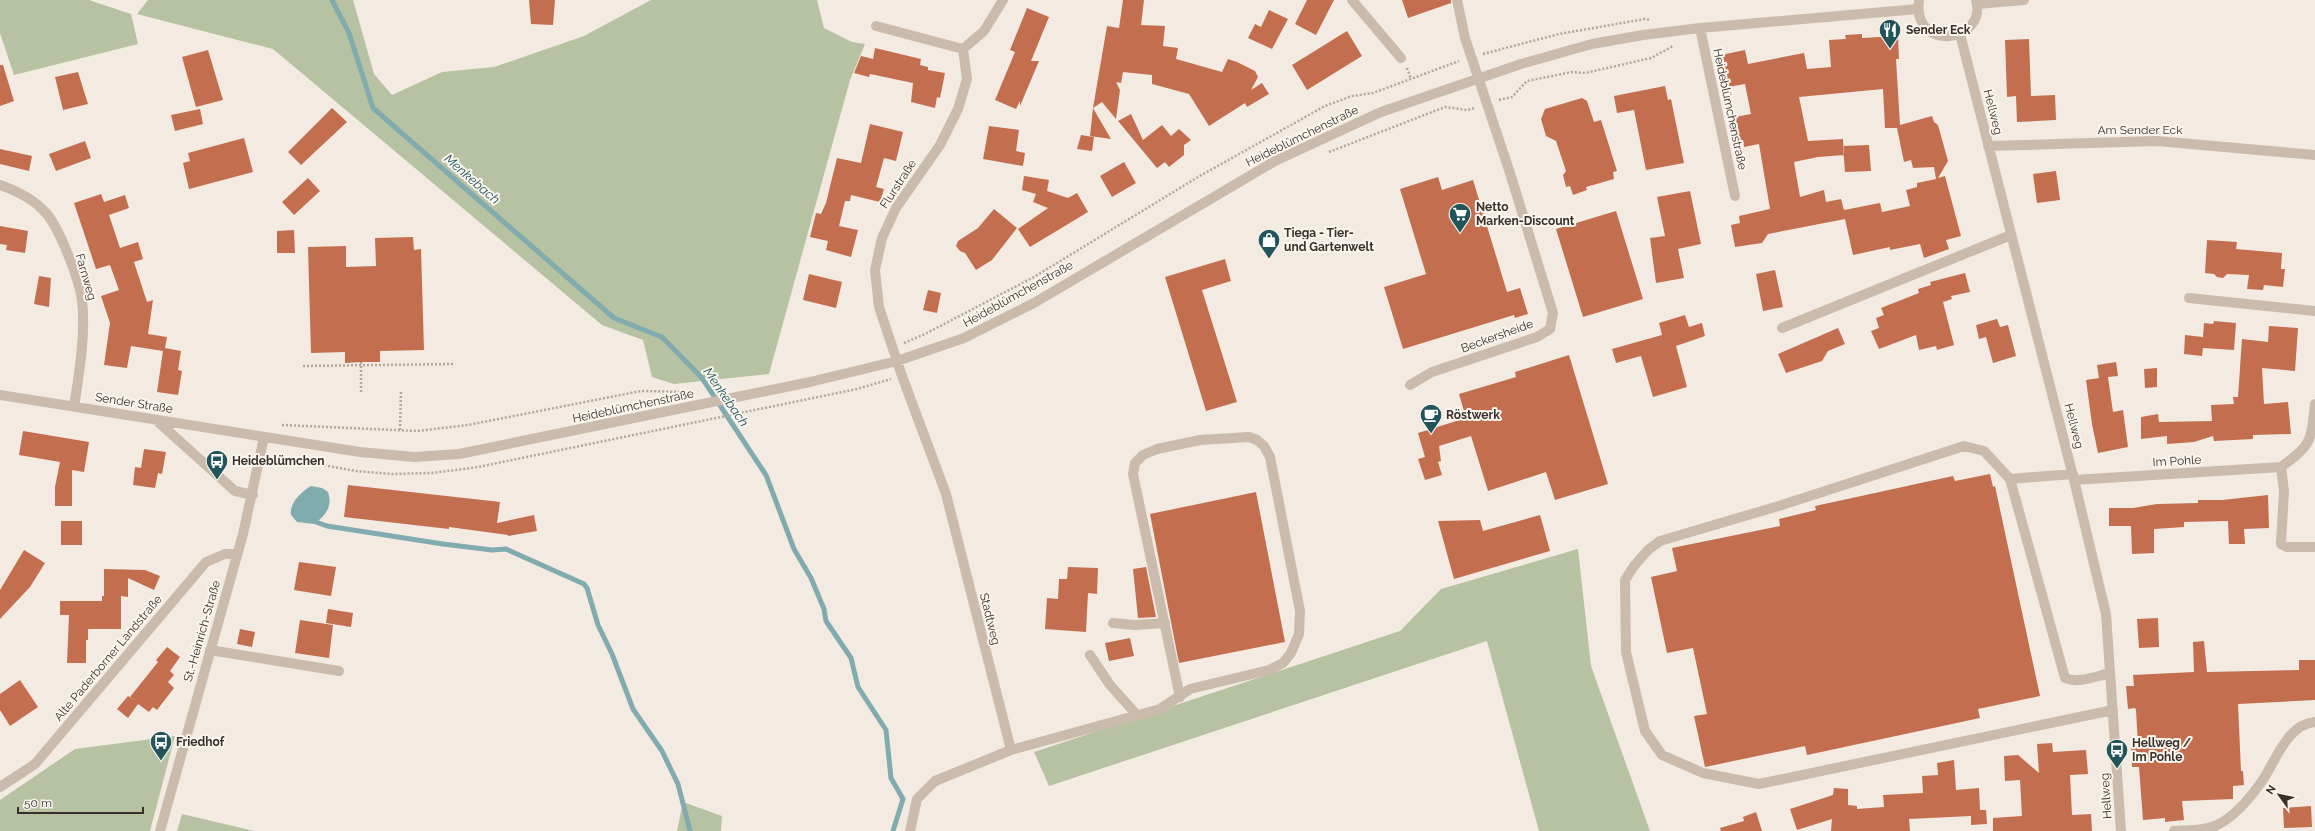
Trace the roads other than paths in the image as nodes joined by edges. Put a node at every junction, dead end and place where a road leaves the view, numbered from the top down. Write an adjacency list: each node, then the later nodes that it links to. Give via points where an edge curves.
1 (1003, 0): 10 (street, via 984,31)
2 (1352, 0): 11 (street)
3 (1456, 0): 12 (street, Beckersheide)
4 (2024, 0): 5 (street)
5 (1976, 2): 9 (street, via 1973,22)
6 (1918, 5): 8 (street, Heideblümchenstraße); 9 (street, via 1925,27 1932,33 1946,36)
7 (876, 26): 10 (street)
8 (1700, 28): 12 (street, Heideblümchenstraße, via 1592,44); 16 (street, Heideblümchenstraße)
9 (1960, 34): 13 (street, Hellweg)
10 (964, 49): 21 (street, Flurstraße, via 967,79 958,109 940,145 896,208 882,238 875,270 879,307)
11 (1401, 58)
12 (1478, 78): 21 (street, Heideblümchenstraße, via 1381,112 1275,161 1000,321 964,338); 22 (street, Beckersheide, via 1553,313 1550,329 1537,337 1432,372)
13 (1988, 146): 14 (street, Am Sender Eck, via 2157,141); 17 (street, Hellweg)
14 (2315, 155)
15 (0, 185): 25 (street, Farnweg, via 25,195 45,211 70,262 82,300 82,341)
16 (1735, 196)
17 (2011, 235): 20 (street); 29 (street, Hellweg)
18 (2189, 298): 19 (street)
19 (2315, 311)
20 (1782, 328)
21 (897, 361): 27 (street, Heideblümchenstraße, via 703,405 440,457 386,456); 44 (street, Stadtweg, via 946,494)
22 (1410, 385)
23 (0, 395): 25 (street, Sender Straße)
24 (2315, 404): 28 (street, via 2312,437 2301,453)
25 (74, 407): 26 (street, Sender Straße)
26 (156, 420): 27 (street, Sender Straße); 31 (street, via 235,491)
27 (264, 437): 31 (street, St.-Heinrich-Straße)
28 (2281, 468): 29 (street, Im Pohle); 32 (street, via 2284,491 2281,544 2287,547)
29 (2074, 477): 30 (street, Im Pohle); 39 (street, Hellweg, via 2106,614)
30 (2010, 479): 39 (street, via 2065,678 2082,680); 41 (street, via 1984,451 1964,446 1782,505 1660,541 1643,555 1625,580 1626,652 1645,731 1662,755 1703,773 1759,784)
31 (253, 495): 33 (street, St.-Heinrich-Straße)
32 (2315, 547)
33 (237, 554): 36 (street, St.-Heinrich-Straße); 45 (street, Alte Paderborner Landstraße, via 225,554 206,562 35,764)
34 (1113, 623): 35 (street)
35 (1165, 623): 40 (street); 40 (street, via 1133,474 1135,463 1143,455 1157,449 1200,440 1249,437 1257,440 1270,457 1300,611 1299,634 1291,653 1283,663 1262,672 1190,689)
36 (210, 650): 38 (street); 46 (street, St.-Heinrich-Straße)
37 (1090, 655): 42 (street, via 1110,685)
38 (339, 671)
39 (2110, 673): 41 (street, Hellweg)
40 (1180, 696): 42 (street, via 1160,709)
41 (2112, 710): 48 (street, Hellweg)
42 (1137, 715): 44 (street)
43 (2315, 722): 49 (street, via 2306,723 2294,732 2262,781 2232,815 2207,828)
44 (1012, 750): 47 (street, via 935,781 917,799)
45 (0, 787)
46 (160, 831)
47 (910, 831)
48 (2121, 831)
49 (2174, 831)

